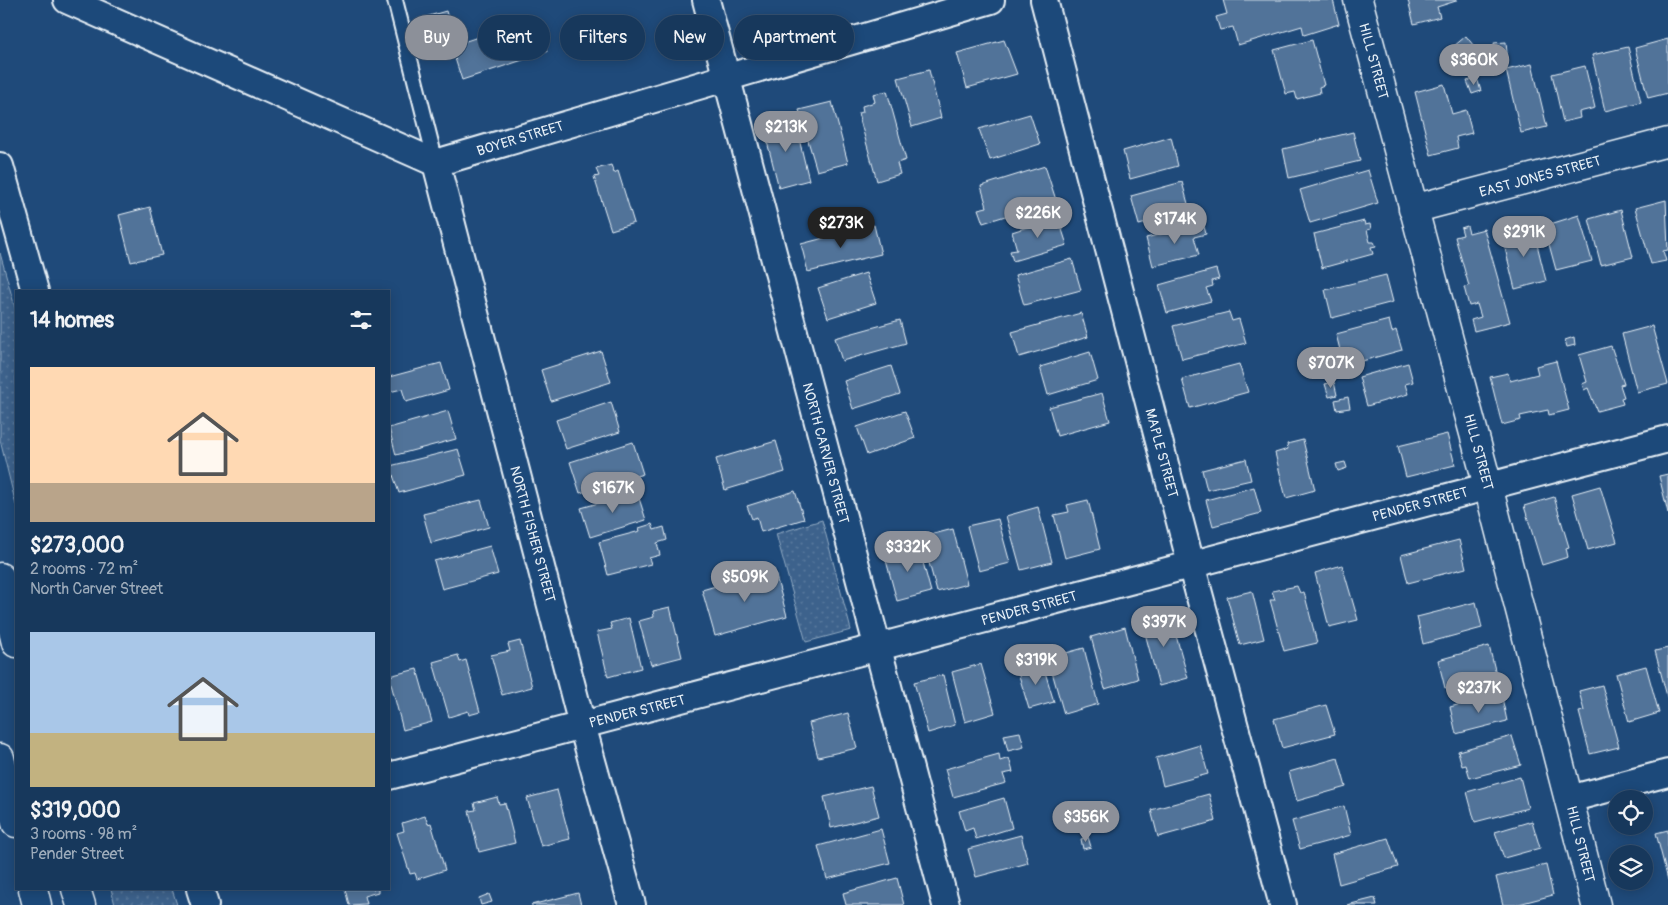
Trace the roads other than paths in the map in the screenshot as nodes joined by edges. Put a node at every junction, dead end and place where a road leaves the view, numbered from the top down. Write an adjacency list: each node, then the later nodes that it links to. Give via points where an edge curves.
1 (67, 0): 9 (street)
2 (395, 0): 9 (lane)
3 (706, 0): 7 (street, NORTH CARVER STREET)
4 (991, 0): 7 (street, BOYER STREET)
5 (1044, 0): 15 (street, MAPLE STREET)
6 (1358, 0): 11 (street, HILL STREET)
7 (727, 76): 9 (street, BOYER STREET); 18 (street, NORTH CARVER STREET)
8 (1668, 142): 11 (street, EAST JONES STREET)
9 (436, 163): 19 (street, NORTH FISHER STREET)
10 (0, 166): 12 (street)
11 (1413, 209): 14 (street, HILL STREET)
12 (35, 290)
13 (1668, 439): 14 (street, PENDER STREET)
14 (1488, 486): 15 (street, PENDER STREET); 23 (street, HILL STREET)
15 (1191, 564): 18 (street, PENDER STREET); 33 (street, MAPLE STREET)
16 (0, 576): 17 (street)
17 (15, 639)
18 (877, 649): 19 (street, PENDER STREET); 32 (street, NORTH CARVER STREET)
19 (582, 725): 22 (street, PENDER STREET); 31 (street, NORTH FISHER STREET)
20 (0, 758): 24 (street)
21 (1668, 773): 23 (street)
22 (390, 776)
23 (1569, 799): 34 (street, HILL STREET)
24 (15, 819)
25 (33, 890): 28 (street)
26 (76, 890): 29 (street)
27 (200, 890): 30 (street)
28 (37, 905)
29 (81, 905)
30 (205, 905)
31 (632, 905)
32 (946, 905)
33 (1282, 905)
34 (1596, 905)

